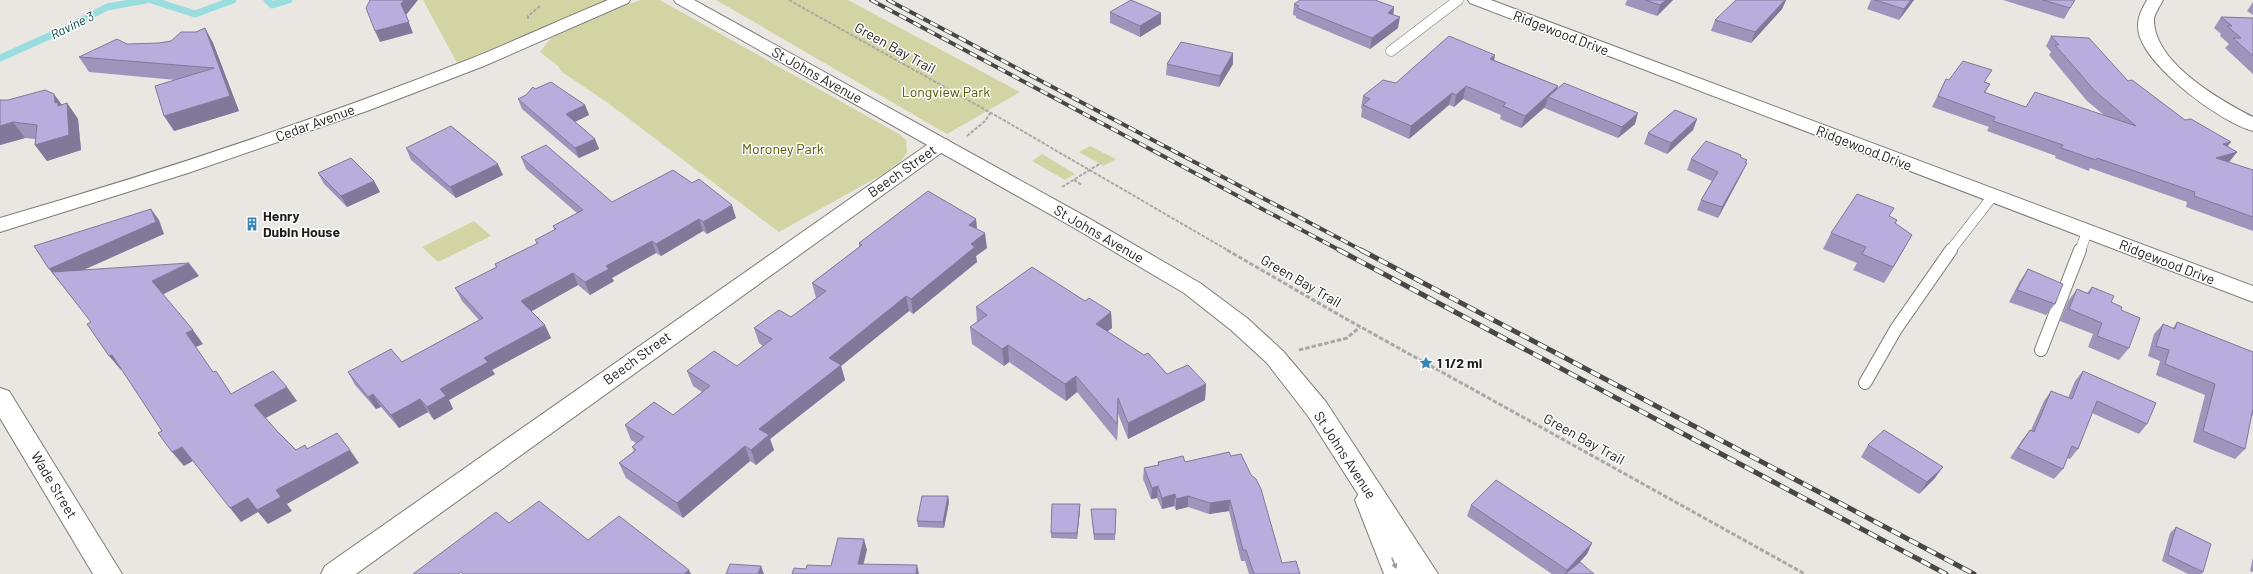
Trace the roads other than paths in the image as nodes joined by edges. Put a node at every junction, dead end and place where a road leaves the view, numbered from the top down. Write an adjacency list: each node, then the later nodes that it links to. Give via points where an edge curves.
1 (622, 0): 10 (street, Cedar Avenue, via 479,61 290,133 206,162)
2 (682, 0): 8 (street, St Johns Avenue)
3 (1458, 0): 6 (lane)
4 (1476, 0): 9 (street, Ridgewood Drive)
5 (2154, 0): 7 (street, via 2148,8 2145,27 2156,52 2167,66 2195,90)
6 (1391, 51)
7 (2253, 125)
8 (941, 144): 16 (street, St Johns Avenue, via 1192,288 1239,324 1275,356 1317,409); 18 (street, Beech Street)
9 (1992, 197): 11 (street, Ridgewood Drive); 14 (lane, via 1960,237 1896,329)
10 (0, 225)
11 (2087, 232): 12 (street, Ridgewood Drive); 13 (lane)
12 (2253, 294)
13 (2041, 350)
14 (1865, 383)
15 (0, 397): 17 (street, Wade Street)
16 (1358, 475): 19 (street, one-way to 19); 20 (street, St Johns Avenue)
17 (108, 574)
18 (335, 574)
19 (1398, 574)
20 (1424, 574)

